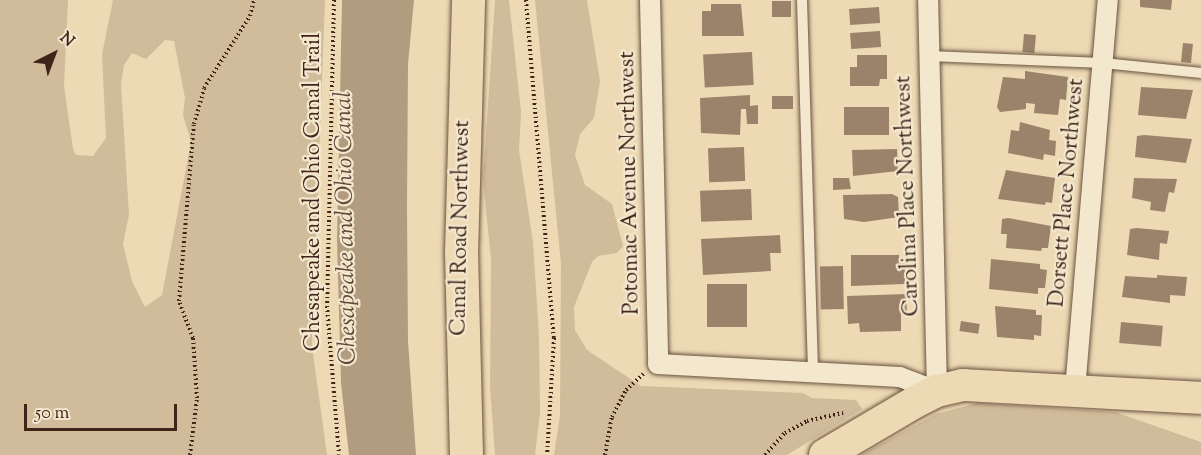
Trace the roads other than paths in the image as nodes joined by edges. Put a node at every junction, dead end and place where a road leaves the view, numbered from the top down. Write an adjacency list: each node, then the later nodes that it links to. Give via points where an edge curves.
1 (468, 0): 13 (highway, Canal Road Northwest, via 461,253)
2 (650, 0): 9 (street, Potomac Avenue Northwest, via 652,367)
3 (802, 0): 9 (lane)
4 (928, 0): 6 (street, Carolina Place Northwest)
5 (1108, 0): 7 (street, Dorsett Place Northwest)
6 (929, 56): 7 (lane); 11 (street, Carolina Place Northwest)
7 (1103, 63): 8 (lane); 10 (street, Dorsett Place Northwest)
8 (1201, 73)
9 (813, 373): 11 (street, via 900,378)
10 (1075, 390): 11 (main road, via 963,385); 12 (main road)
11 (938, 391): 14 (main road)
12 (1201, 398)
13 (466, 455)
14 (825, 455)

